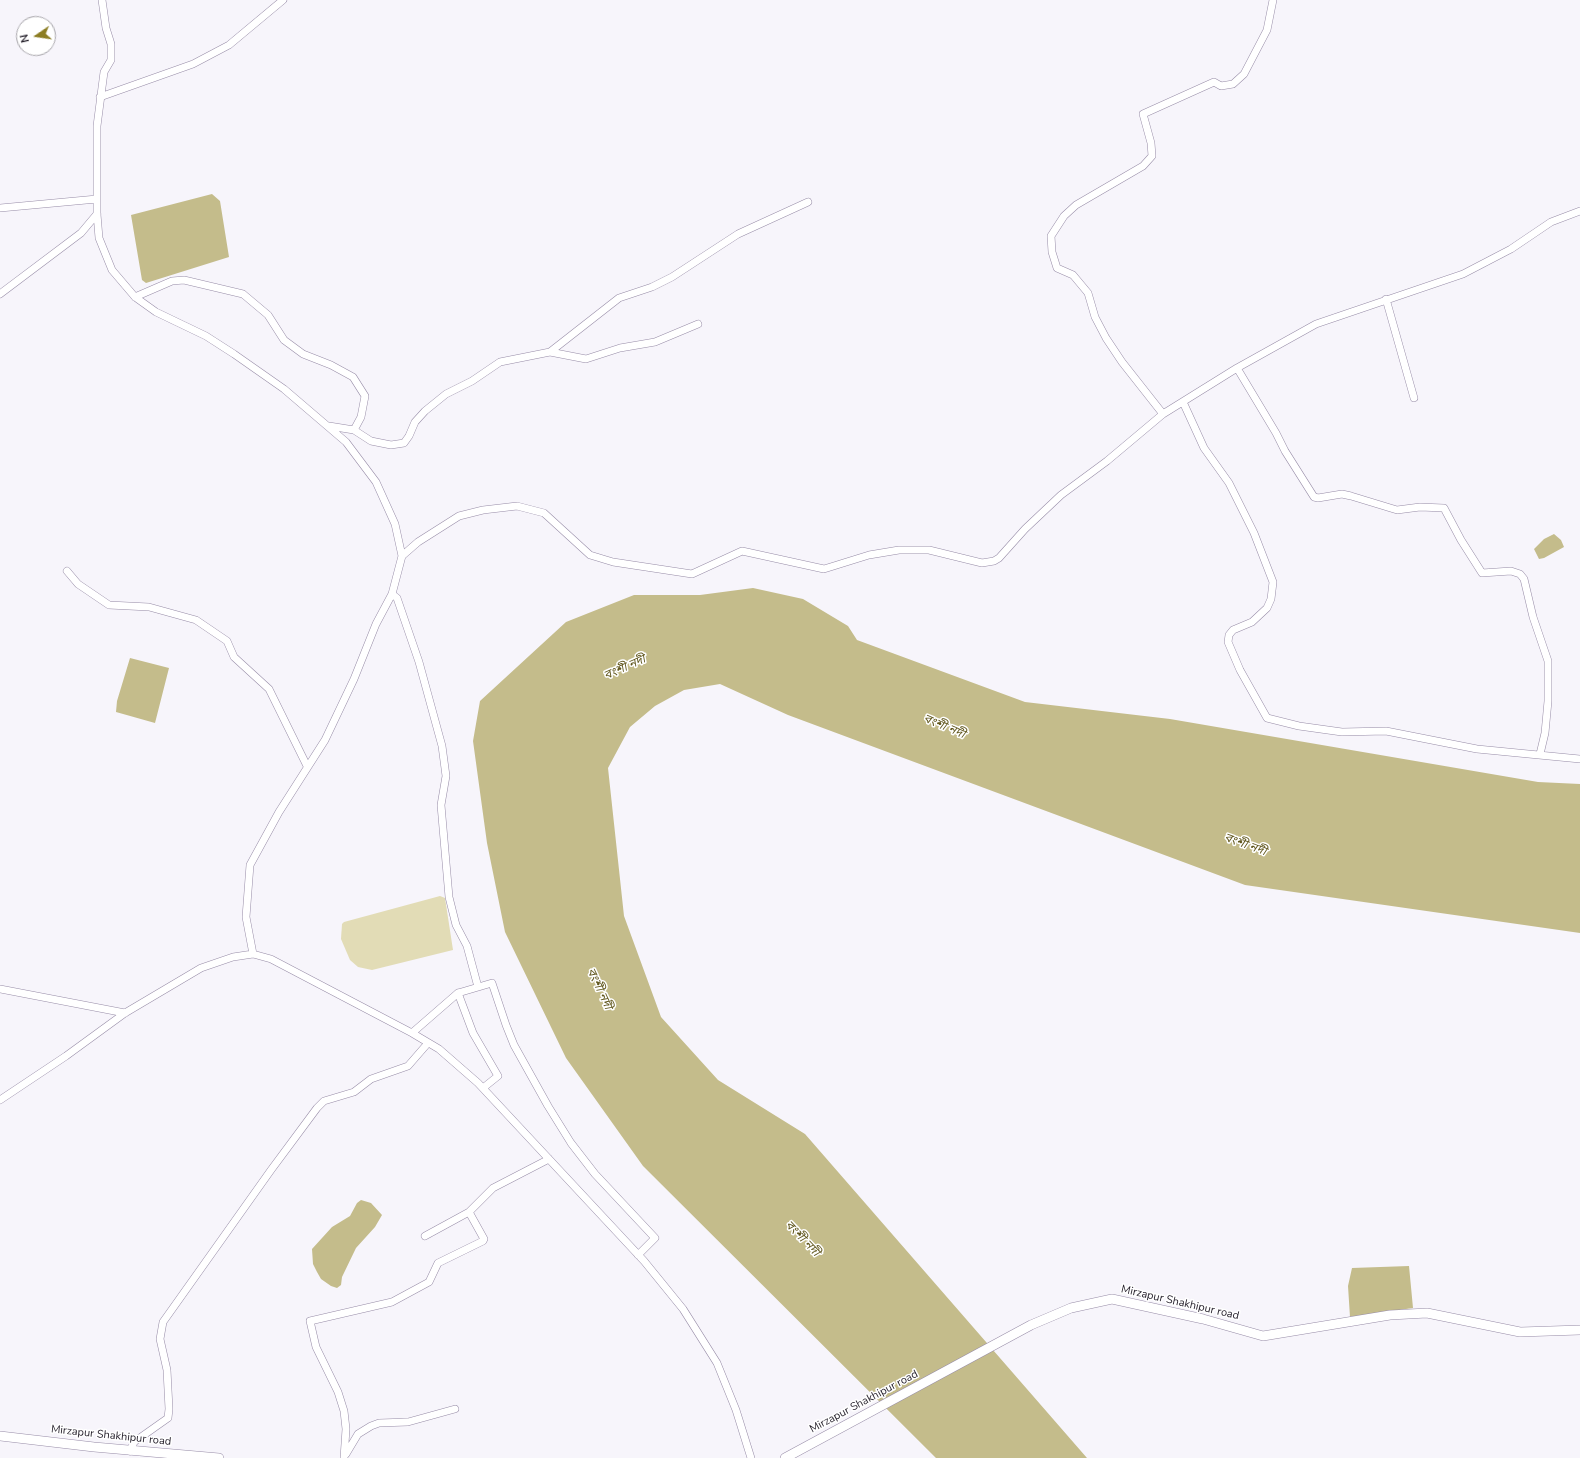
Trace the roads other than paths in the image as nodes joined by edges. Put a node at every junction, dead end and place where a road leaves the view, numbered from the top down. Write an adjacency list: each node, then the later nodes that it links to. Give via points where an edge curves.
1 (102, 0): 4 (street, via 111,44 111,60 104,72)
2 (283, 0): 4 (street, via 229,46 193,64)
3 (1273, 0): 18 (street, via 1266,30 1244,74 1233,84 1208,84 1143,114 1152,156 1143,166 1076,205 1064,216 1051,236 1057,268 1073,275 1088,293 1095,317 1106,338)
4 (100, 97): 5 (street, via 96,126)
5 (96, 199): 7 (street); 9 (street)
6 (808, 202): 14 (street, via 738,234 672,277 619,298)
7 (0, 208)
8 (1580, 211): 12 (street, via 1551,222 1511,249 1464,274)
9 (97, 214): 10 (street, via 81,233); 11 (street, via 99,238 112,270)
10 (0, 294)
11 (135, 297): 19 (street, via 156,312 217,343 284,389); 20 (street, via 172,281 184,280 243,294 268,315 284,340 303,354 353,377 365,396)
12 (1386, 299): 15 (street, via 1316,324); 16 (street)
13 (698, 324): 14 (street, via 655,342 620,348 586,359)
14 (550, 352): 20 (street, via 500,362 472,381 446,394 415,422 410,436 404,443 391,445 371,441)
15 (1237, 368): 17 (street); 24 (street, via 1284,451 1314,496 1318,498 1342,494 1397,510 1420,507 1444,508 1482,573 1511,571 1520,574 1524,579 1533,617 1548,661 1548,701)
16 (1414, 398)
17 (1183, 402): 18 (street); 24 (street, via 1204,448 1229,483 1254,533 1273,582 1267,608 1252,622 1233,630 1228,642 1240,670 1267,718 1342,732 1386,731 1477,749)
18 (1163, 414): 21 (street, via 1061,495 999,558 988,563 929,550 899,550 870,555 824,569 742,551 692,574 613,562 590,555 544,513 517,506 459,516 418,542)
19 (328, 426): 20 (street); 21 (street, via 346,442 376,482 395,524)
20 (354, 430)
21 (402, 556): 23 (street)
22 (67, 571): 26 (street, via 78,584 109,605 149,607 196,620 227,641 234,657 268,689)
23 (392, 594): 26 (street, via 376,624 325,740); 28 (street, via 397,598 419,662 442,746 446,776 440,805 449,897 456,925 467,946)
24 (1540, 754): 25 (street)
25 (1580, 759)
26 (306, 766): 27 (street, via 250,865 246,917)
27 (252, 954): 31 (street, via 201,968); 32 (street, via 271,959)
28 (478, 987): 30 (street); 39 (street, via 492,983 514,1045 571,1143 595,1174 655,1238)
29 (0, 989): 31 (street)
30 (458, 993): 32 (street); 34 (street, via 473,1033 498,1076)
31 (125, 1013): 35 (street)
32 (412, 1033): 33 (street)
33 (428, 1043): 34 (street, via 452,1060); 43 (street, via 408,1066 371,1079 354,1092 324,1101 271,1170 163,1322 160,1339 167,1370 168,1418 134,1442)
34 (483, 1088): 36 (street)
35 (0, 1100)
36 (550, 1159): 37 (street, via 493,1188); 39 (street)
37 (469, 1212): 38 (street); 45 (street, via 483,1241 438,1263 428,1282 392,1302 310,1321 316,1347 338,1392 344,1411)
38 (425, 1236)
39 (638, 1255): 46 (street, via 683,1309 716,1363 736,1410)
40 (1580, 1330): 47 (main road, Mirzapur Shakhipur road, via 1520,1332 1427,1313 1390,1315 1263,1336 1203,1319 1112,1299 1071,1308 1031,1325)
41 (455, 1409): 45 (street, via 408,1422 379,1423 371,1426 358,1434)
42 (0, 1436): 43 (main road, Mirzapur Shakhipur road)
43 (130, 1451): 44 (main road, Mirzapur Shakhipur road)
44 (219, 1458)
45 (345, 1458)
46 (751, 1458)
47 (785, 1458)

